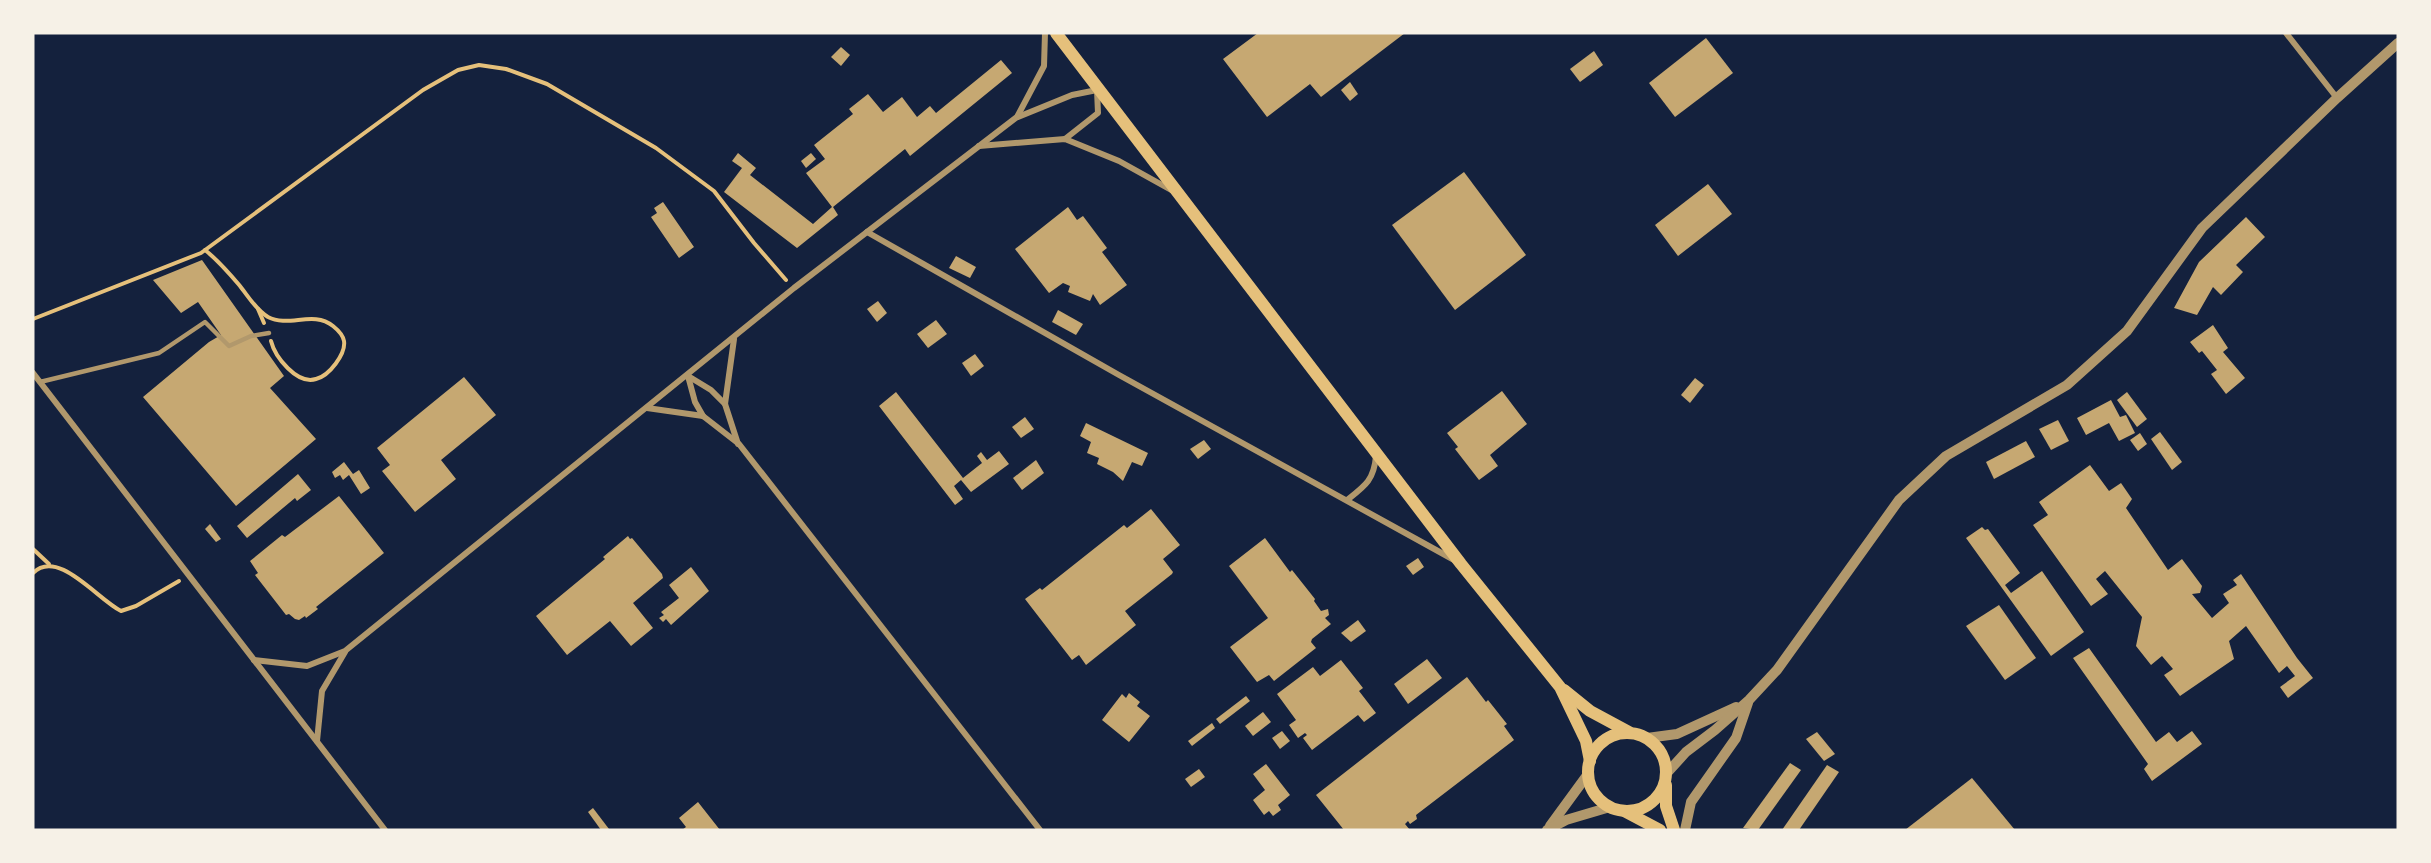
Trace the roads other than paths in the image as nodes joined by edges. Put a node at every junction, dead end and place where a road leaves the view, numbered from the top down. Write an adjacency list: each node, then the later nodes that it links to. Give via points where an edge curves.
1 (1044, 33): 7 (street, via 1044,66)
2 (1056, 33): 5 (main road)
3 (2286, 33): 6 (street)
4 (2398, 43): 6 (street)
5 (1097, 90): 7 (street, via 1072,95); 8 (street, via 1098,113); 10 (main road)
6 (2337, 98): 27 (street, via 2202,228 2127,331 2067,385 1946,456 1899,500 1777,670)
7 (1017, 117): 9 (street)
8 (1065, 139): 9 (street); 10 (street, via 1119,161)
9 (979, 146): 11 (street)
10 (1177, 194): 21 (main road)
11 (867, 232): 13 (street); 22 (street)
12 (269, 333): 16 (lane, via 229,346 205,322 159,353)
13 (734, 339): 15 (street); 17 (street)
14 (33, 373): 16 (street)
15 (688, 376): 17 (street); 18 (street); 19 (street)
16 (40, 382): 25 (street)
17 (725, 404): 20 (street)
18 (647, 408): 19 (street); 24 (street)
19 (703, 416): 20 (street)
20 (739, 444): 38 (street)
21 (1377, 454): 22 (street, via 1375,470 1366,485); 23 (main road)
22 (1347, 500): 23 (street)
23 (1461, 564): 26 (main road)
24 (345, 651): 25 (street, via 307,666); 30 (street, via 322,691)
25 (254, 660): 30 (street)
26 (1560, 687): 28 (main road, via 1590,711); 31 (main road, via 1586,741)
27 (1749, 700): 29 (street, via 1677,734); 33 (street, via 1686,752); 41 (street, via 1736,738 1691,802)
28 (1630, 733): 29 (main road); 31 (main road, via 1605,740)
29 (1647, 738): 33 (main road, via 1662,752)
30 (317, 741): 37 (street)
31 (1590, 760): 32 (main road)
32 (1588, 774): 34 (main road, via 1595,794); 36 (street)
33 (1666, 777): 35 (main road, via 1660,794 1651,803); 40 (main road, via 1666,806)
34 (1610, 807): 35 (main road); 36 (street)
35 (1625, 811): 39 (main road)
36 (1547, 829)
37 (386, 830)
38 (1040, 830)
39 (1660, 830)
40 (1674, 830)
41 (1685, 830)

